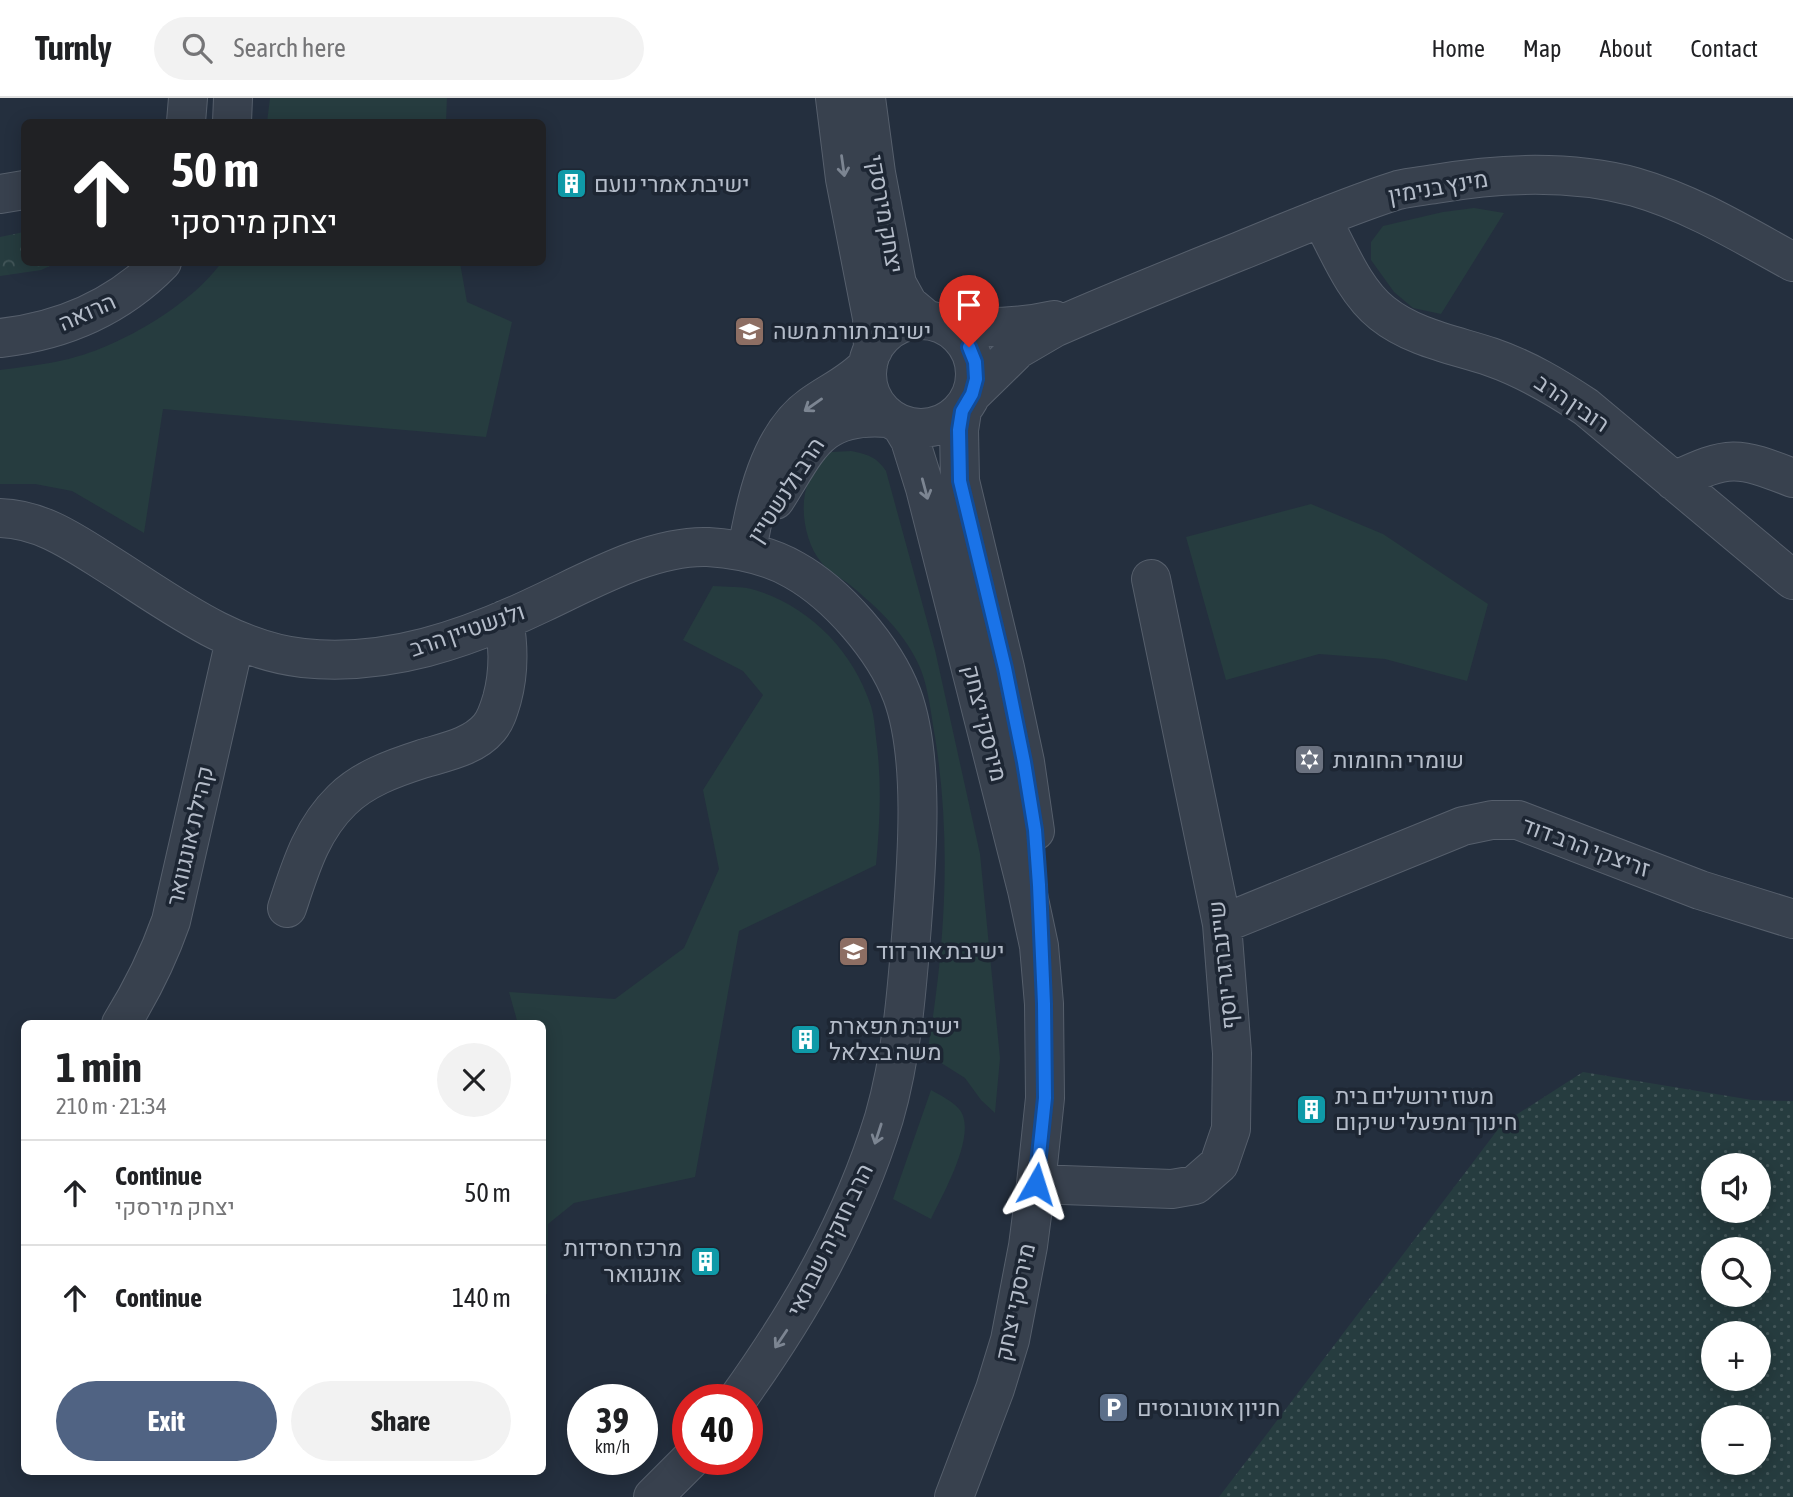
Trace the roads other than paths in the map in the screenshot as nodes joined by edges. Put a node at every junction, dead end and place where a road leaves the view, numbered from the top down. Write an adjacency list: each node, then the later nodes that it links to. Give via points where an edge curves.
1 (233, 98): 4 (street)
2 (835, 98): 13 (street, one-way to 13, via 845,179 872,318)
3 (866, 98): 11 (street, יצחק מירסקי, via 897,284 908,304)
4 (232, 119)
5 (21, 190): 6 (street)
6 (0, 194)
7 (1321, 218): 8 (street, מינץ בנימין, via 1402,189 1472,178 1596,180 1635,187 1711,217); 10 (street, מינץ בנימין); 17 (street, רובין הרב, via 1361,290 1381,313 1447,345 1490,357 1553,385)
8 (1793, 262)
9 (159, 266): 12 (street, הרואה, via 136,288 79,320)
10 (1087, 313): 11 (street, via 996,328); 14 (street, via 1018,349)
11 (936, 322): 13 (street, via 895,326 882,336); 14 (street, via 959,334 975,362 976,379)
12 (0, 338)
13 (870, 357): 15 (street, via 870,394); 19 (street, הרב ולנשטיין, one-way to 19, via 847,384 810,406 784,434 755,507)
14 (967, 403): 15 (street, via 934,428 918,429); 27 (street, via 959,430 960,481 1024,762 1035,830)
15 (895, 421): 19 (street, הרב ולנשטיין, via 850,418 818,437); 27 (street, מירסקי יצחק, one-way to 27, via 911,440 916,456 1027,890)
16 (1793, 478): 17 (street, via 1732,460 1707,465)
17 (1674, 481): 21 (street, רובין הרב)
18 (0, 518): 23 (street, ולנשטיין הרב, via 60,533)
19 (747, 551): 22 (street, ולנשטיין הרב, via 682,549 637,561); 29 (street, ולנשטיין הרב, via 793,569 844,609 902,694 916,775 917,844)
20 (1151, 579): 26 (street, שיינברגר יוסף)
21 (1793, 580)
22 (505, 620): 23 (street, ולנשטיין הרב, via 443,643 378,657 300,658); 24 (street, via 504,691 490,728 453,750 371,779 343,799 323,821 308,849)
23 (235, 640): 28 (street, קהילת אונגוואר, via 171,920 151,973)
24 (287, 908)
25 (1793, 919): 26 (street, זריצקי הרב דוד, via 1700,890 1518,820 1492,820 1463,826)
26 (1223, 925): 30 (street, שיינברגר יוסף, via 1232,1053 1231,1129 1219,1164 1195,1185 1172,1189)
27 (1042, 977): 30 (street, מירסקי יצחק, via 1045,1098)
28 (123, 1020)
29 (895, 1068): 31 (street, הרב חזקיה שבתאי, one-way to 31, via 885,1114 845,1220 815,1282)
30 (1036, 1184): 34 (street, מירסקי יצחק, via 1010,1340)
31 (748, 1384)
32 (675, 1475): 33 (street)
33 (653, 1497)
34 (954, 1497)

